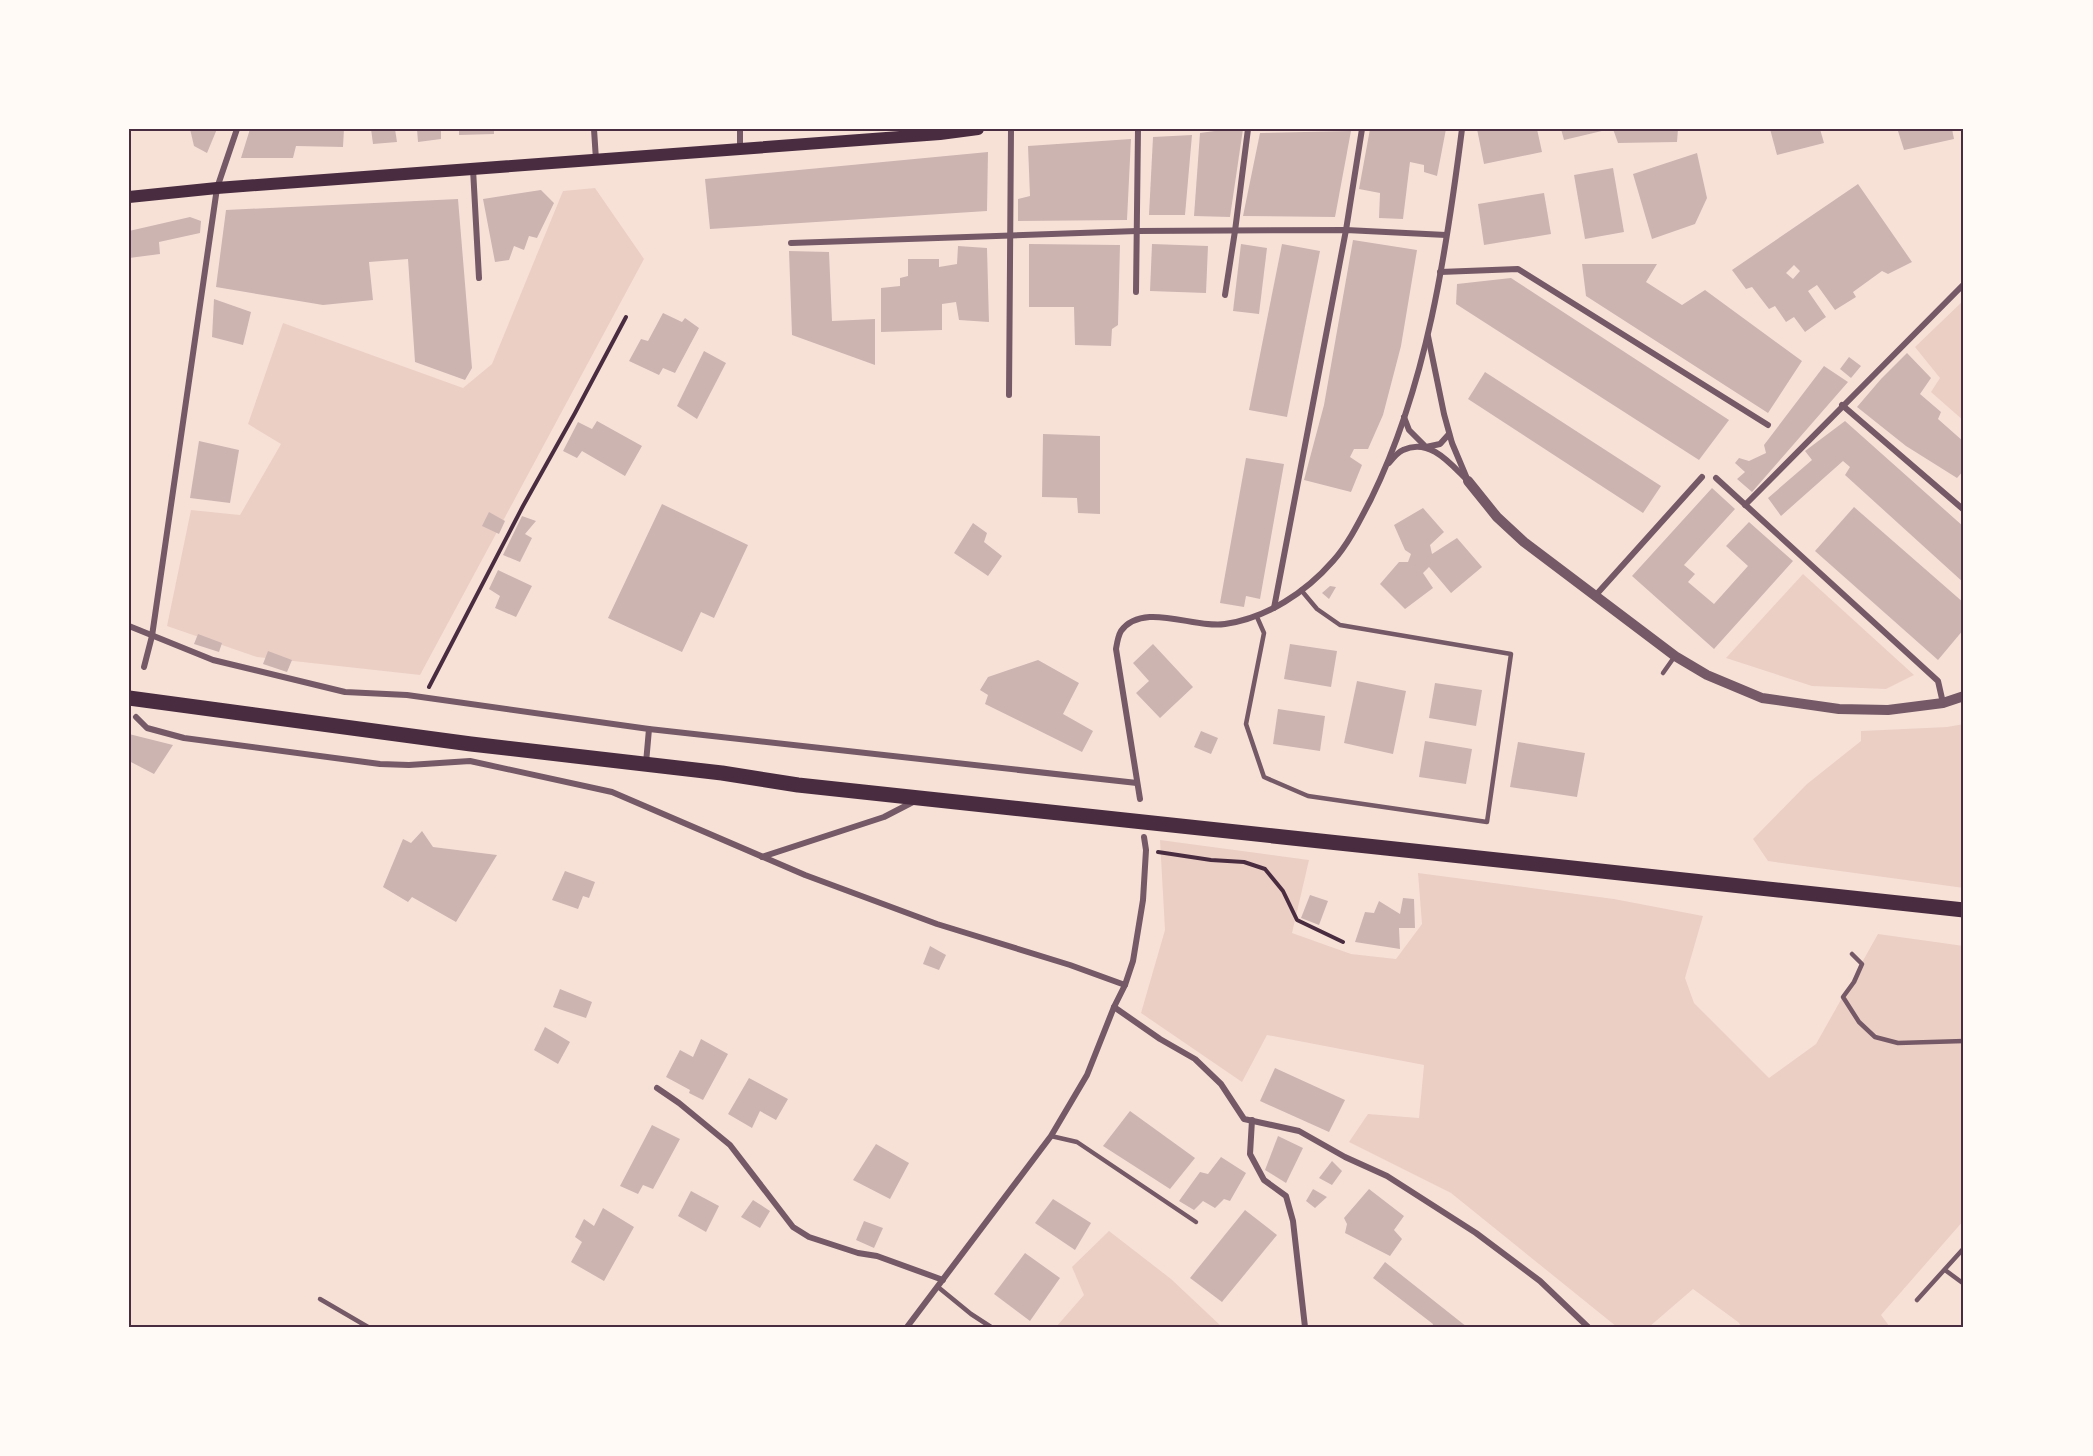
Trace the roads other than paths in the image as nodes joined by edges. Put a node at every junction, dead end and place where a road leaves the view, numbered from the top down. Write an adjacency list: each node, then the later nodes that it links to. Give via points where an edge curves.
1 (237, 129): 14 (street)
2 (594, 129): 12 (street)
3 (740, 129): 11 (street)
4 (978, 129): 10 (main road)
5 (1011, 129): 20 (street)
6 (1138, 129): 17 (street)
7 (1248, 129): 18 (street)
8 (1362, 129): 16 (street)
9 (1462, 129): 19 (street)
10 (940, 131): 11 (main road)
11 (740, 149): 12 (main road)
12 (596, 160): 13 (main road)
13 (473, 169): 14 (main road); 23 (street)
14 (216, 188): 15 (main road); 45 (street)
15 (129, 197)
16 (1346, 230): 18 (street); 19 (street); 42 (street)
17 (1137, 231): 18 (street); 20 (street); 25 (street)
18 (1235, 231): 26 (street)
19 (1446, 235): 22 (street)
20 (1010, 237): 21 (street); 28 (street)
21 (791, 243)
22 (1440, 272): 27 (street); 31 (street, via 1518,269)
23 (479, 278)
24 (1964, 284): 29 (street)
25 (1136, 292)
26 (1225, 295)
27 (1428, 335): 30 (street); 32 (street)
28 (1009, 395)
29 (1842, 405): 38 (street); 39 (street)
30 (1404, 417): 33 (street, via 1409,430); 34 (street)
31 (1768, 425)
32 (1449, 434): 33 (street, via 1440,444); 37 (street)
33 (1426, 447): 34 (street, via 1402,450); 37 (street, via 1442,455)
34 (1389, 463): 40 (street, via 1350,537 1333,561)
35 (1702, 477): 41 (street)
36 (1716, 478): 38 (street)
37 (1468, 481): 41 (street, via 1524,542)
38 (1745, 505): 51 (street, via 1938,681)
39 (1964, 510)
40 (1301, 590): 42 (street); 43 (lane, via 1317,609 1340,625 1511,654 1487,822 1308,796 1264,777 1246,724 1264,633)
41 (1594, 597): 46 (street)
42 (1274, 608): 43 (street)
43 (1257, 616): 55 (street, via 1223,625 1142,617 1120,632 1116,649)
44 (129, 626): 45 (street)
45 (152, 636): 47 (street); 53 (street, via 213,660 345,692 424,698)
46 (1675, 656): 48 (lane); 51 (street, via 1762,699 1888,710)
47 (144, 668)
48 (1663, 673)
49 (1964, 696): 51 (street)
50 (129, 698): 54 (main road)
51 (1943, 703)
52 (136, 717): 59 (street, via 147,728 184,738 331,759 409,765 470,761 612,792)
53 (649, 729): 54 (street); 55 (street)
54 (646, 763): 56 (main road)
55 (1137, 783): 57 (street)
56 (919, 798): 59 (street, via 884,817); 60 (main road)
57 (1140, 800)
58 (1144, 837): 62 (street, via 1143,900)
59 (762, 857): 62 (street, via 937,924)
60 (1964, 910)
61 (1852, 954): 64 (lane, via 1862,964 1843,997 1859,1022 1875,1037 1898,1043)
62 (1125, 985): 63 (street)
63 (1114, 1007): 66 (street, via 1195,1059 1221,1084 1244,1119); 67 (street, via 1088,1075)
64 (1964, 1041)
65 (657, 1088): 71 (street, via 730,1144 793,1227 809,1237)
66 (1252, 1120): 79 (street, via 1250,1154 1264,1179 1286,1196 1293,1221); 80 (street, via 1299,1131 1387,1176 1476,1233 1540,1281)
67 (1051, 1136): 68 (lane, via 1077,1143); 71 (street)
68 (1196, 1222)
69 (1964, 1248): 70 (lane)
70 (1945, 1270): 72 (lane); 75 (lane)
71 (943, 1280): 73 (street)
72 (1964, 1284)
73 (938, 1287): 77 (street); 78 (lane)
74 (320, 1299): 76 (lane)
75 (1917, 1300)
76 (368, 1327)
77 (907, 1327)
78 (991, 1327)
79 (1305, 1327)
80 (1588, 1327)

